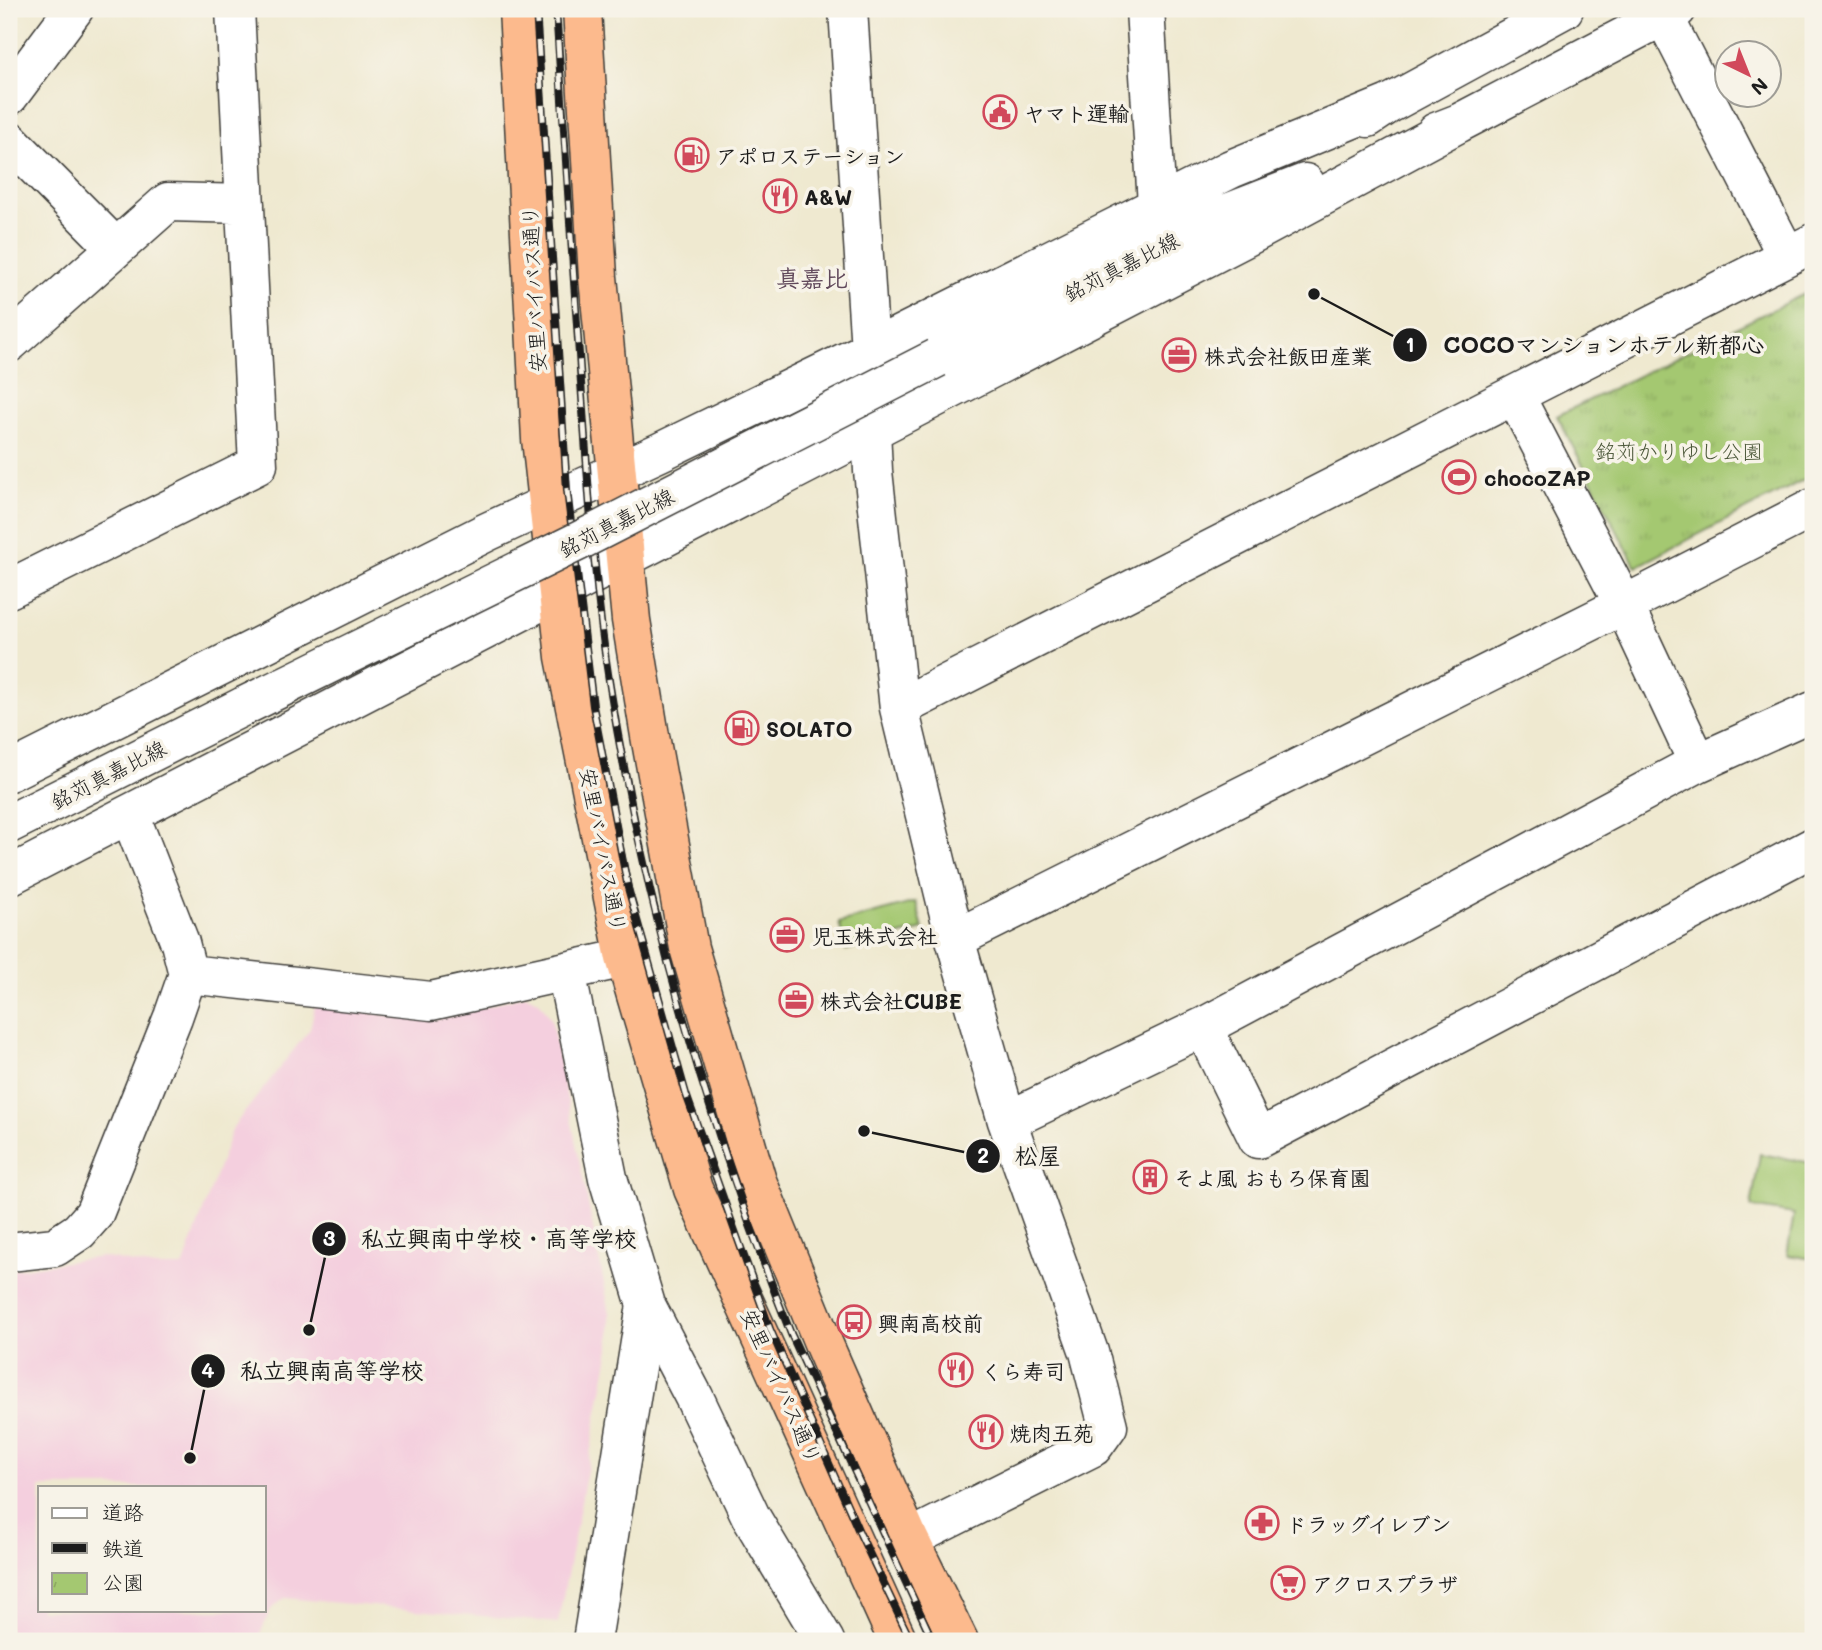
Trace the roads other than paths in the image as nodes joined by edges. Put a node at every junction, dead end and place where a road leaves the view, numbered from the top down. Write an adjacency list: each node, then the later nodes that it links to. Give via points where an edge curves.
1 (74, 9): 9 (street)
2 (235, 9): 13 (street)
3 (518, 9): 23 (highway, 安里バイパス通り)
4 (583, 9): 22 (highway, via 597,276)
5 (848, 9): 19 (street)
6 (1145, 9): 14 (street)
7 (1564, 9): 10 (street, 銘苅真嘉比線)
8 (1667, 11): 11 (street, 銘苅真嘉比線); 17 (street)
9 (9, 96)
10 (1389, 104): 14 (street); 15 (street, 銘苅真嘉比線)
11 (1459, 123): 15 (street, 銘苅真嘉比線); 21 (street)
12 (9, 140): 16 (street)
13 (245, 204): 16 (street, via 167,202); 26 (street, via 258,465)
14 (1157, 205): 19 (street)
15 (1220, 216): 34 (street, 銘苅真嘉比線, bridge)
16 (116, 248): 18 (street)
17 (1800, 250): 20 (street)
18 (9, 343)
19 (870, 350): 22 (street)
20 (1515, 396): 28 (street); 29 (street)
21 (871, 430): 25 (street); 29 (street)
22 (616, 472): 23 (street); 25 (highway)
23 (548, 504): 27 (highway, 安里バイパス通り); 32 (street)
24 (1813, 508): 28 (street)
25 (625, 559): 27 (street); 45 (highway, via 650,736 692,961 757,1181)
26 (9, 589)
27 (558, 593): 33 (street); 38 (highway, 安里バイパス通り, via 569,680)
28 (1624, 605): 31 (street); 37 (street)
29 (898, 708): 37 (street)
30 (1813, 711): 31 (street)
31 (1698, 763): 41 (street)
32 (9, 772)
33 (130, 815): 36 (street); 40 (street)
34 (9, 824)
35 (1813, 847): 41 (street, via 1258,1139)
36 (9, 876)
37 (955, 939): 42 (street)
38 (625, 958): 39 (street); 48 (highway, 安里バイパス通り, via 692,1189)
39 (566, 971): 40 (street, via 431,1001); 44 (street, via 608,1178)
40 (188, 974): 43 (street, via 94,1214 55,1247)
41 (1203, 1027): 42 (street)
42 (1007, 1121): 45 (street, via 1089,1352 1108,1426 1093,1447)
43 (9, 1252)
44 (646, 1305): 46 (street); 47 (street, via 751,1517)
45 (909, 1539): 49 (highway)
46 (592, 1641)
47 (825, 1641)
48 (898, 1641)
49 (959, 1641)

